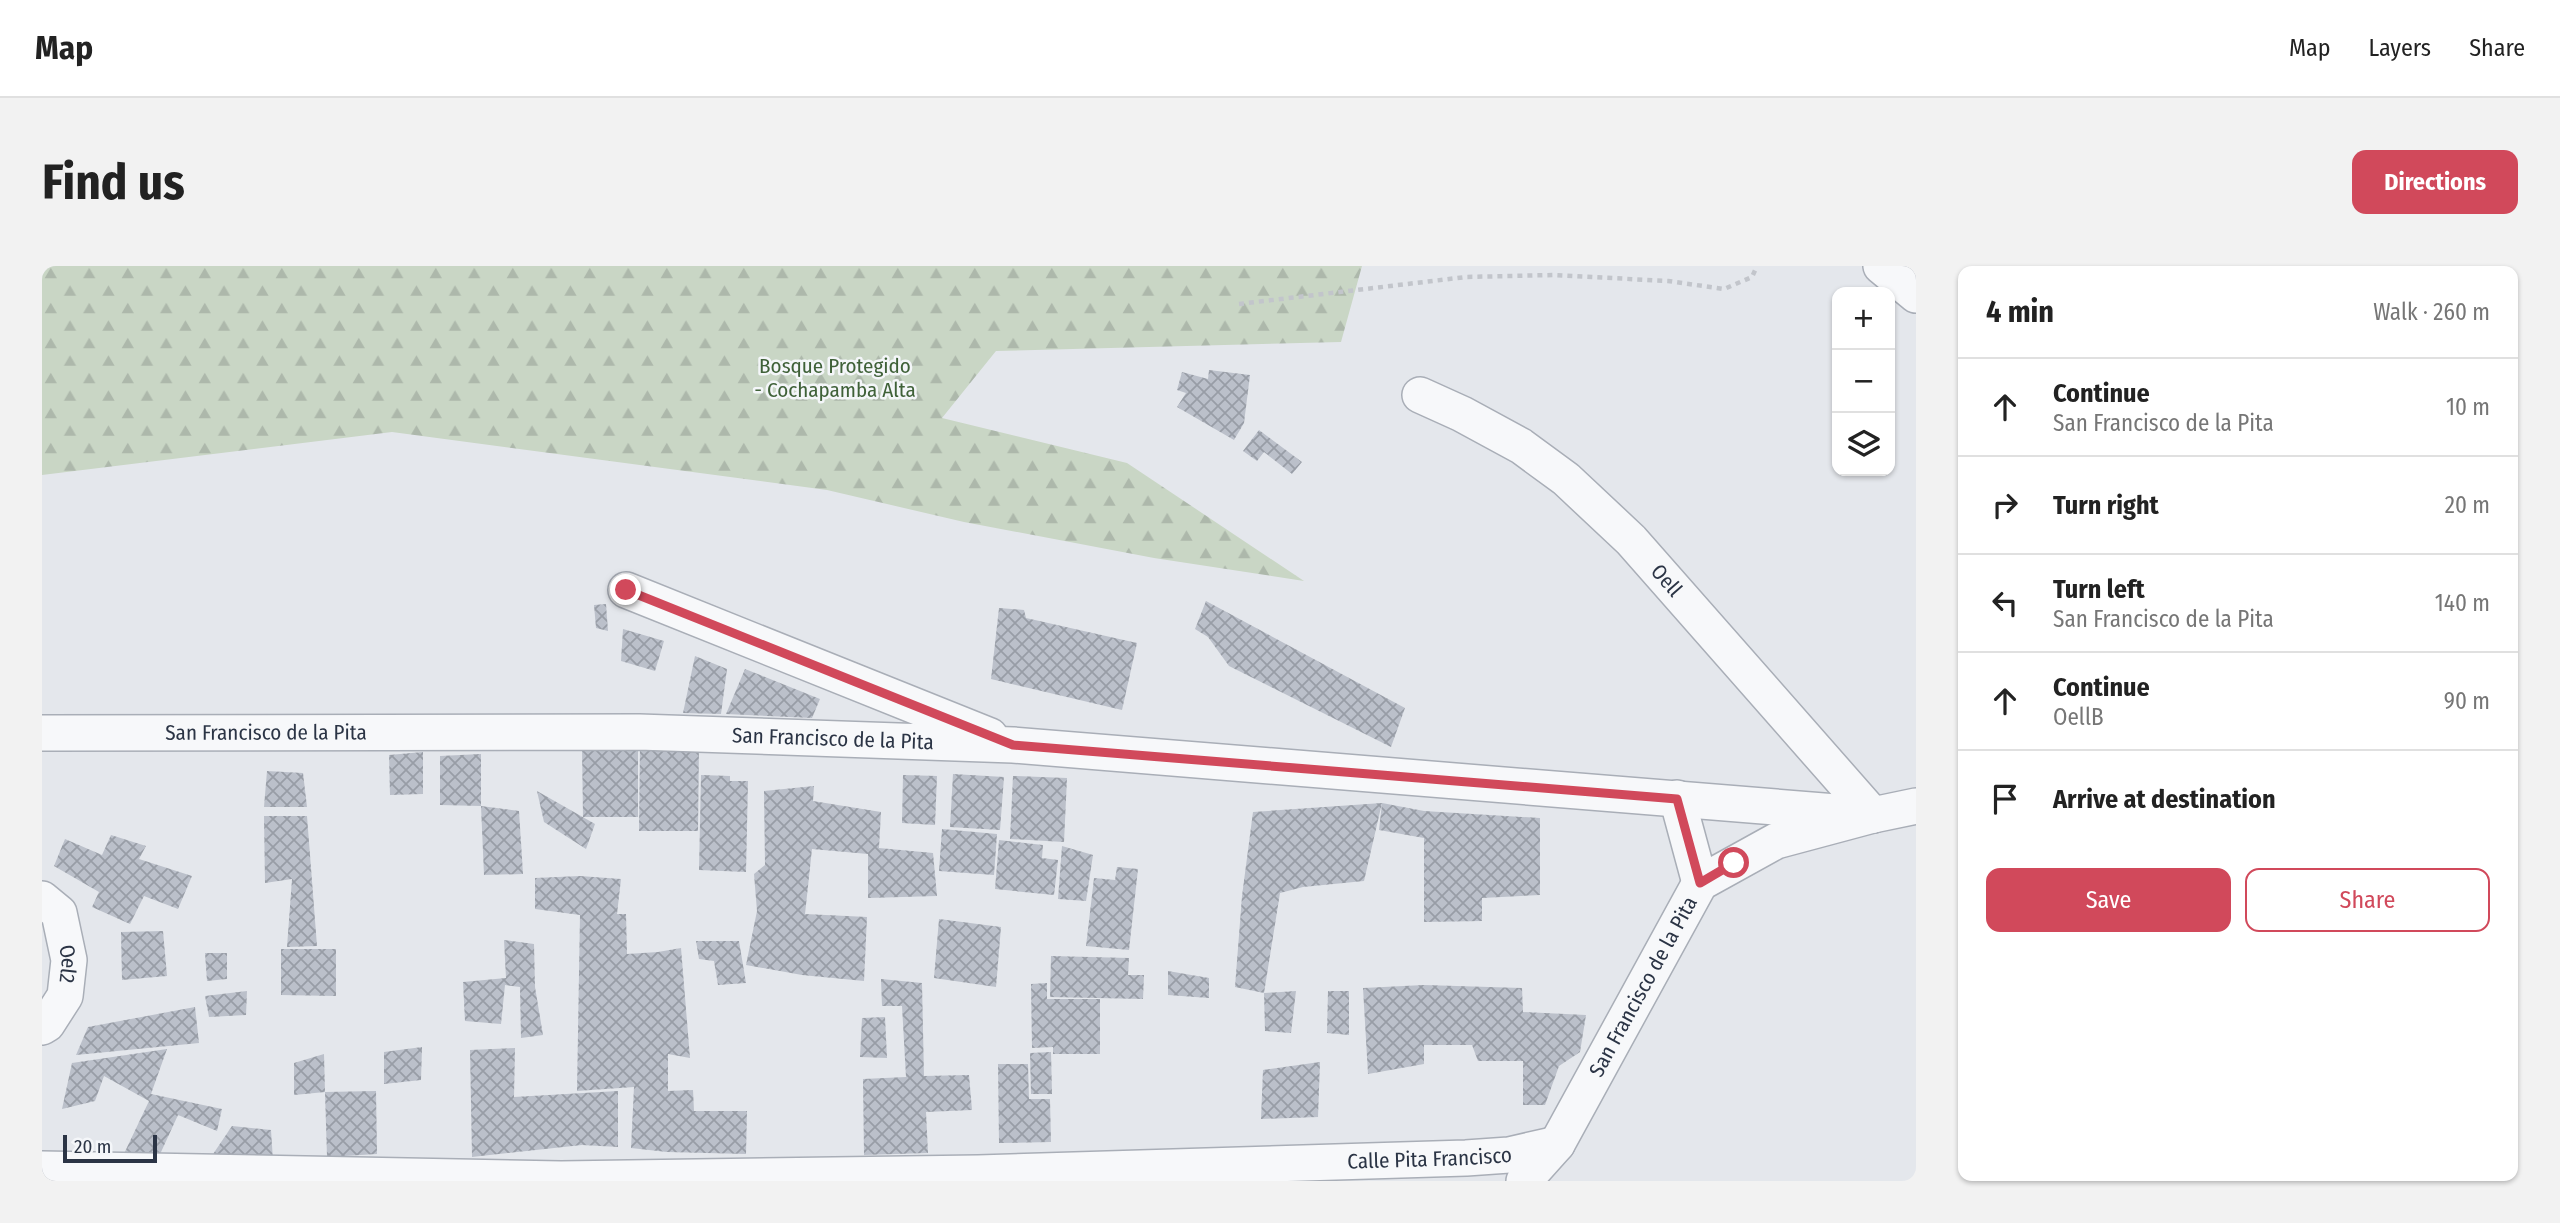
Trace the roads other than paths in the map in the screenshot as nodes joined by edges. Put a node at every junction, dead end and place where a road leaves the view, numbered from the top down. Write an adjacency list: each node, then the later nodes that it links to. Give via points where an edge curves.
1 (1881, 266): 2 (street)
2 (1916, 295)
3 (1420, 395): 9 (street, Oell, via 1521,446 1575,488 1631,540)
4 (626, 590): 6 (street)
5 (42, 733): 6 (street, San Francisco de la Pita, via 639,732)
6 (1013, 745): 7 (street, San Francisco de la Pita)
7 (1677, 799): 9 (street, San Francisco de la Pita); 10 (street)
8 (1916, 806): 9 (street, San Francisco de la Pita)
9 (1873, 815): 10 (street, San Francisco de la Pita, via 1776,841)
10 (1700, 883): 13 (street, San Francisco de la Pita)
11 (42, 899): 12 (street, Oel2, via 59,913 69,960 65,996)
12 (42, 1027)
13 (1557, 1144): 15 (street, Calle Pita Francisco, via 1509,1155 1466,1158); 17 (street)
14 (60, 1174): 16 (street, Calle Pita Francisco)
15 (973, 1177): 16 (street, Calle Pita Francisco)
16 (561, 1180)
17 (1524, 1181)

